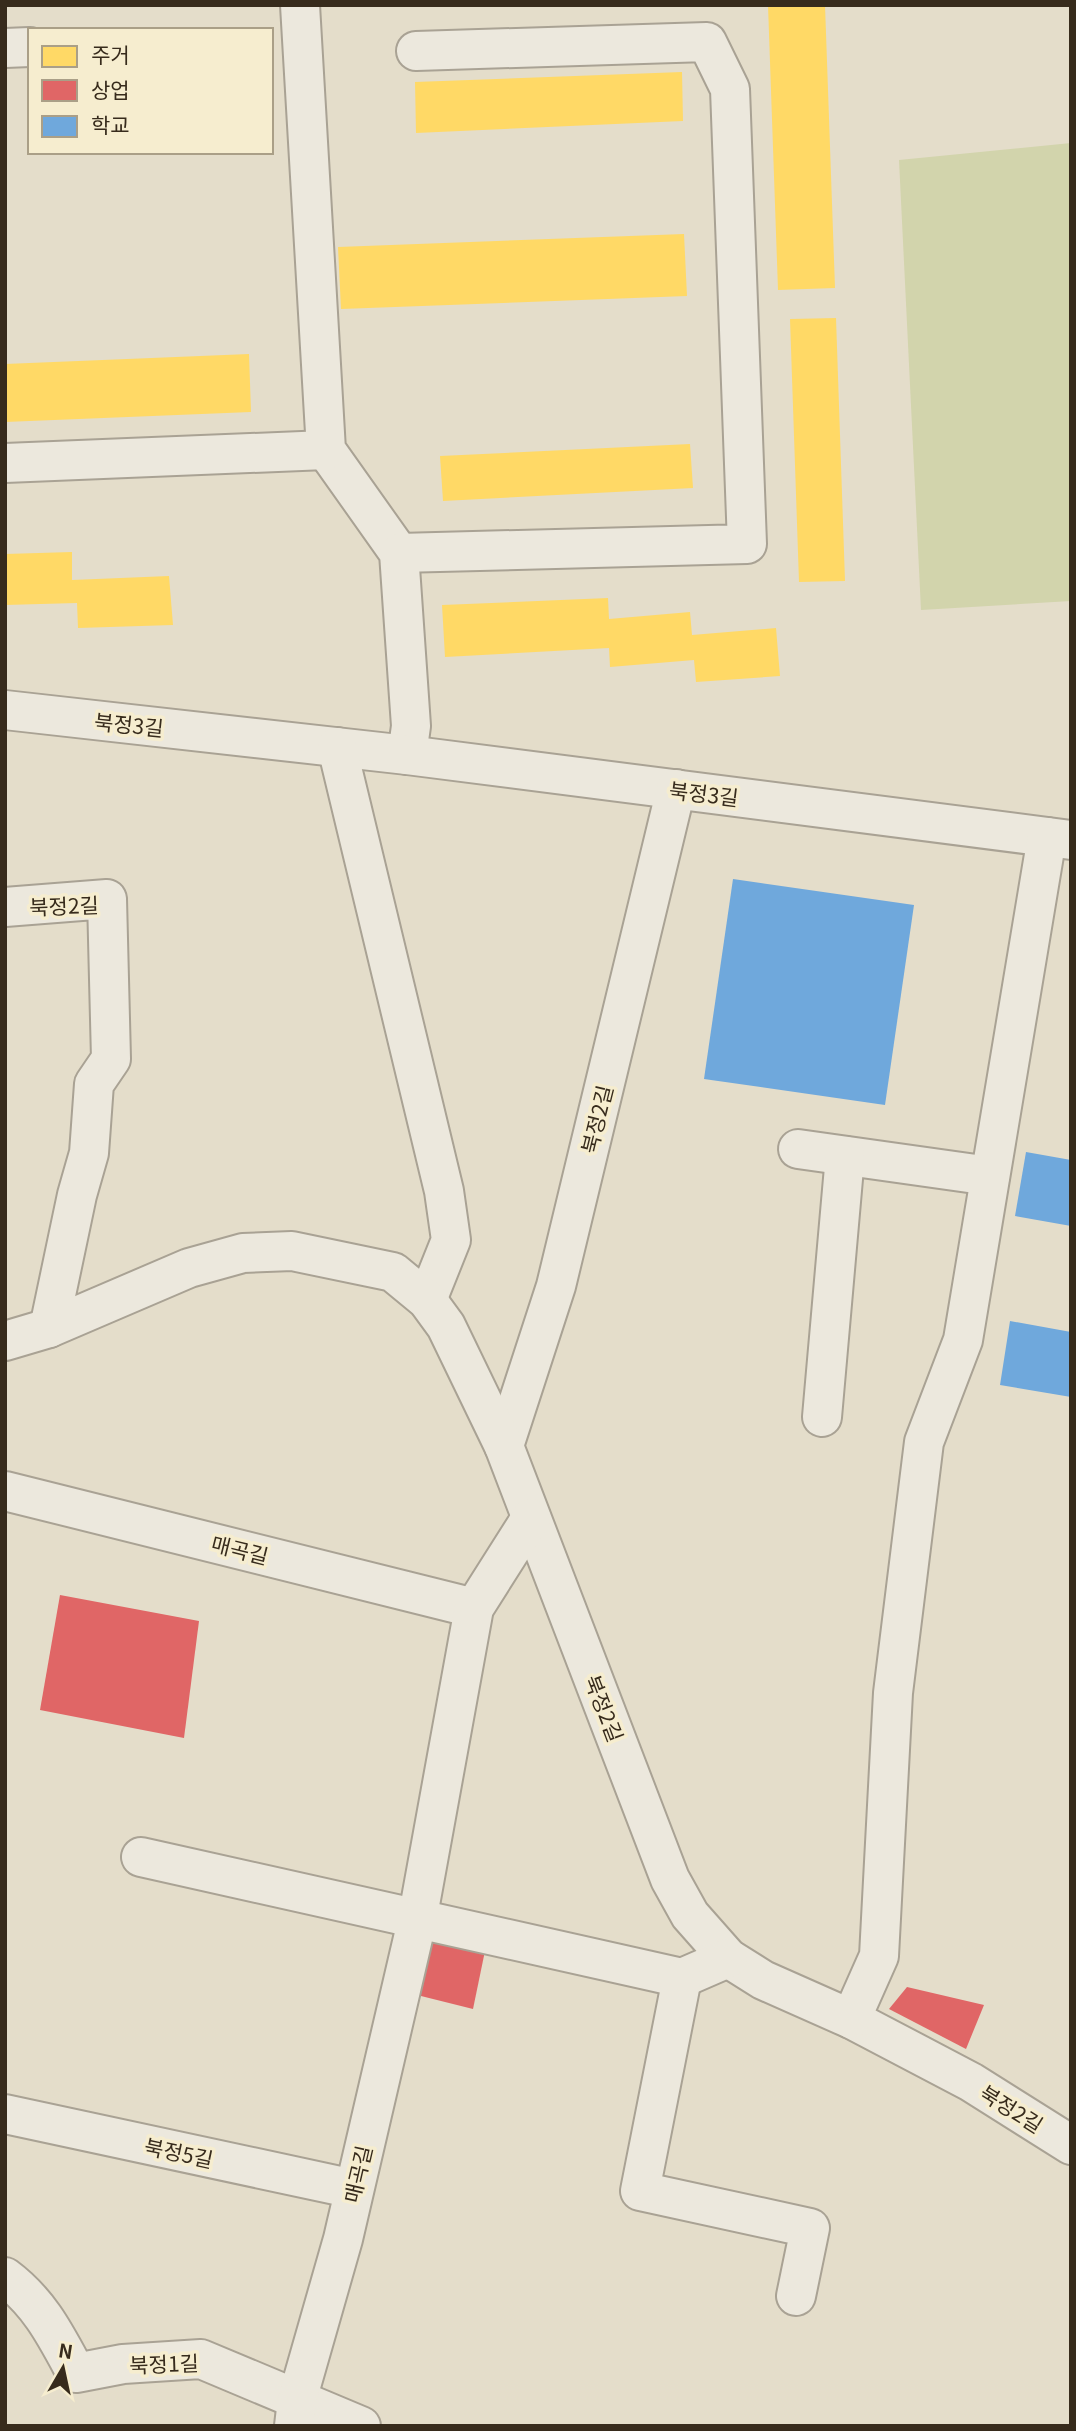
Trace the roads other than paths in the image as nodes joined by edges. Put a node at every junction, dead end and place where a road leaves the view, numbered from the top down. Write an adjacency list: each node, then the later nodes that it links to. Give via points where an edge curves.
1 (291, 27): 5 (street)
2 (28, 47): 3 (street)
3 (5, 48)
4 (416, 51): 7 (street, via 707,42 730,89 747,544)
5 (326, 450): 6 (street); 7 (street)
6 (5, 463)
7 (399, 554): 10 (street, via 411,726)
8 (5, 710): 9 (street, 북정3길)
9 (337, 747): 10 (street, 북정3길); 17 (street, via 444,1191 451,1240)
10 (407, 755): 11 (street, 북정3길)
11 (676, 789): 12 (street, 북정3길); 21 (street, 북정2길, via 556,1286)
12 (1059, 838): 16 (street)
13 (5, 907): 18 (street, 북정2길, via 107,900 111,1059 94,1084 89,1153)
14 (798, 1149): 15 (street)
15 (845, 1156): 16 (street); 20 (street)
16 (990, 1176): 29 (street, via 963,1340 924,1442 893,1693 879,1956)
17 (427, 1300): 18 (street, 북정2길, via 393,1272 292,1251 243,1253 190,1268); 21 (street, 북정2길, via 446,1326)
18 (49, 1328): 19 (street, 북정2길)
19 (5, 1341)
20 (822, 1416)
21 (504, 1446): 23 (street, 북정2길)
22 (5, 1491): 24 (street, 매곡길)
23 (531, 1518): 24 (street, 매곡길); 27 (street, 북정2길, via 670,1879 690,1915)
24 (474, 1608): 26 (street, 매곡길)
25 (141, 1857): 26 (street)
26 (417, 1921): 28 (street); 32 (street, 매곡길)
27 (728, 1958): 28 (street); 29 (street, 북정2길, via 763,1980)
28 (682, 1978): 34 (street, via 640,2191 810,2228)
29 (851, 2019): 31 (street, 북정2길, via 971,2082)
30 (5, 2114): 32 (street, 북정5길)
31 (1071, 2145)
32 (354, 2189): 35 (street, 매곡길)
33 (5, 2277): 35 (street, 북정1길, via 45,2315 76,2373 123,2364 201,2359)
34 (796, 2296)
35 (296, 2413): 36 (street, 북정1길)
36 (361, 2426)

